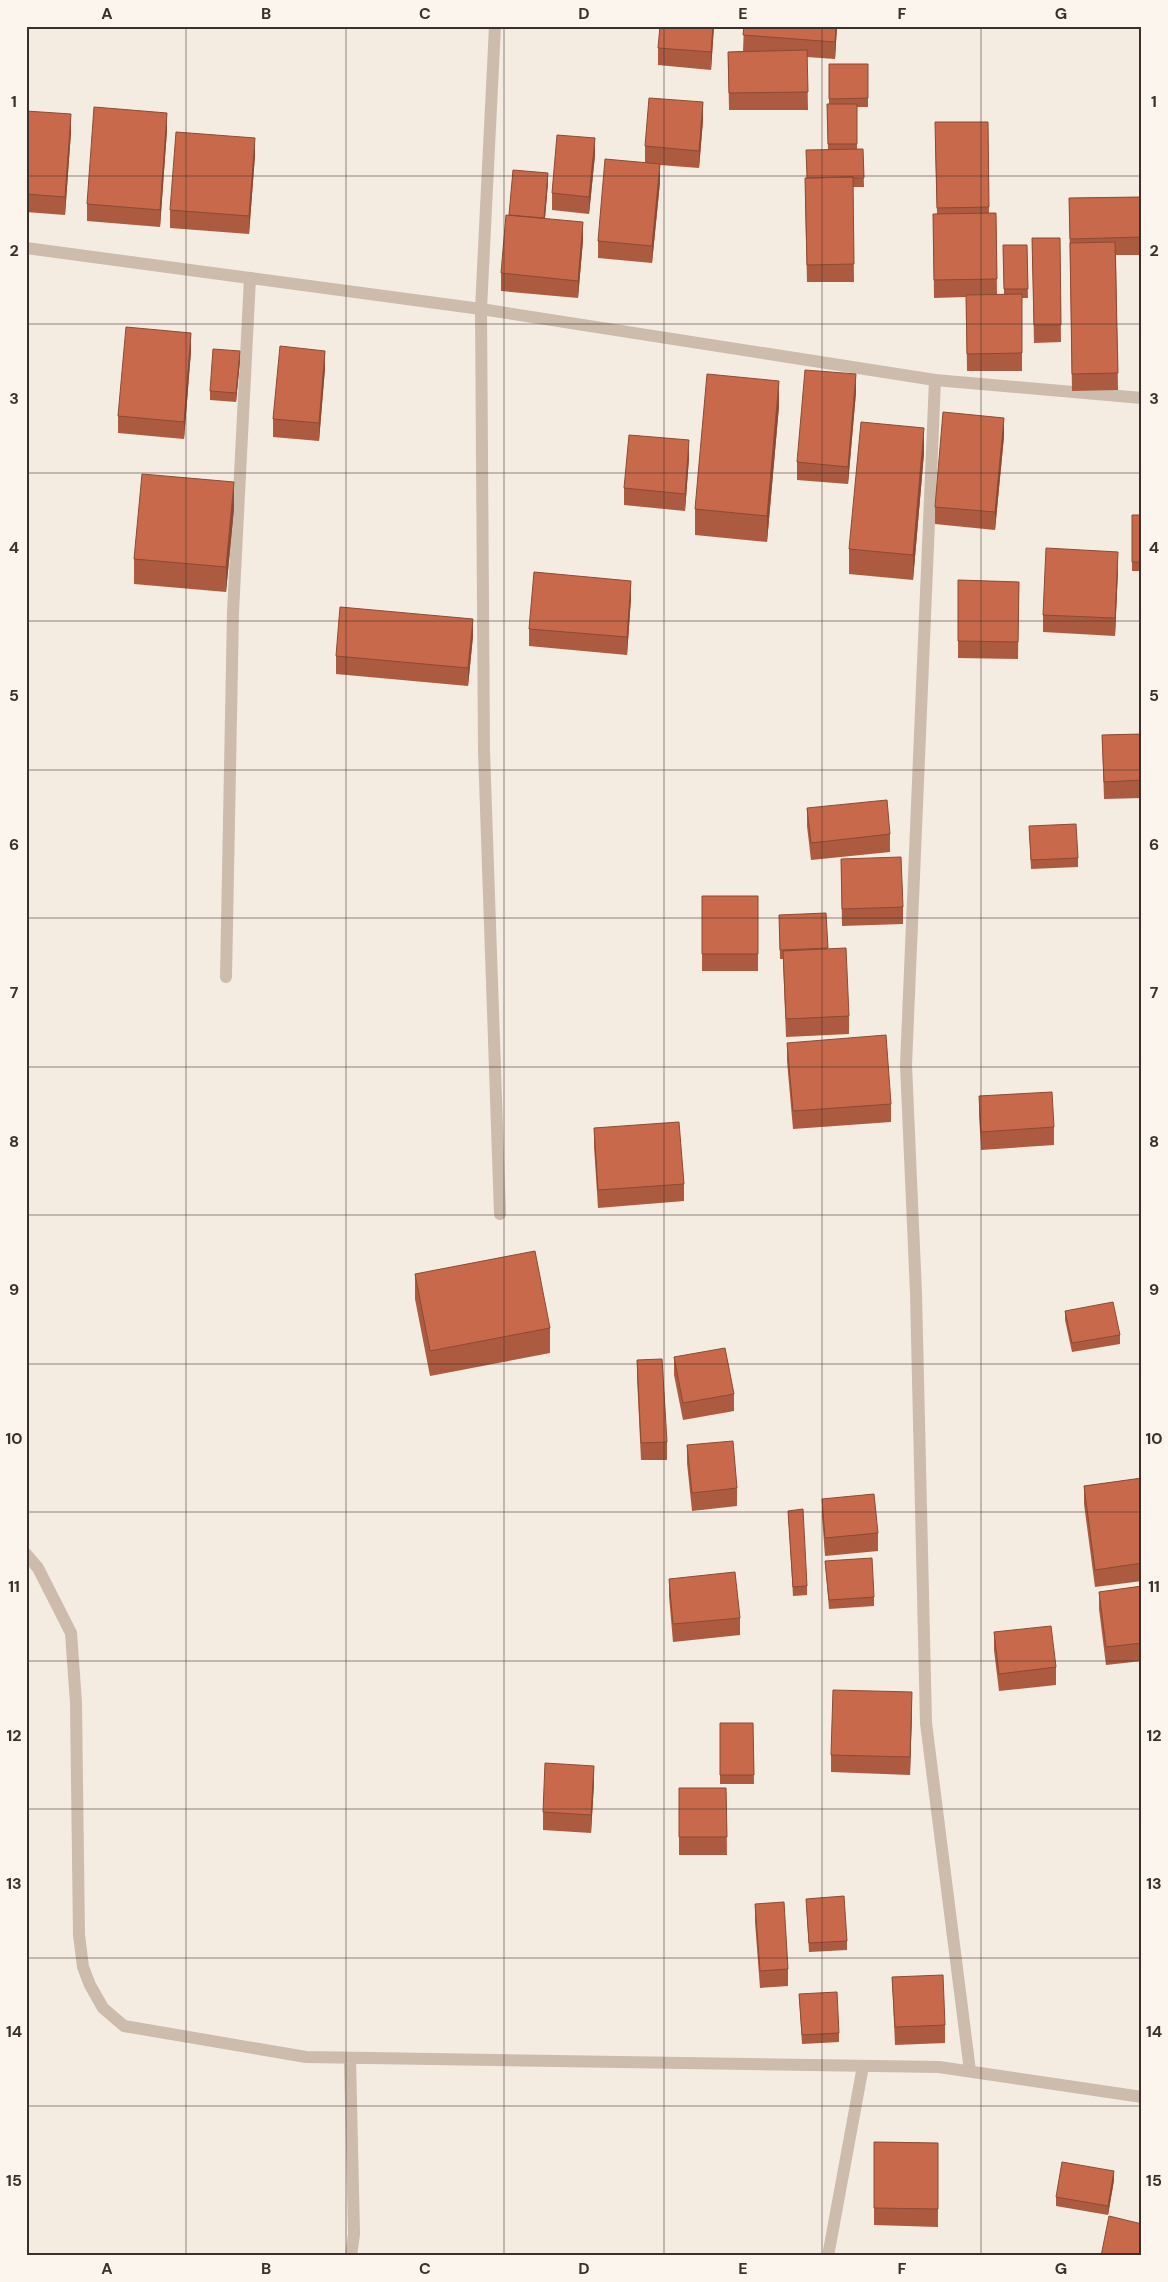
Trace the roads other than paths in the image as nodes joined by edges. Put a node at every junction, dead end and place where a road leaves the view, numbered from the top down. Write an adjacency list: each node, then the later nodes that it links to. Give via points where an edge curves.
1 (495, 26): 4 (street)
2 (26, 248): 3 (street)
3 (250, 278): 4 (street); 7 (street, via 233,612)
4 (481, 310): 5 (street); 8 (street, via 484,751)
5 (935, 380): 6 (street); 12 (street, via 906,1065 916,1293 926,1723)
6 (1142, 398)
7 (226, 977)
8 (500, 1214)
9 (26, 1554): 10 (street, via 38,1568 71,1633 76,1703 79,1935 83,1967 103,2008 124,2026 306,2057)
10 (350, 2058): 11 (street); 14 (street, via 354,2234)
11 (863, 2066): 12 (street, via 939,2067); 15 (street)
12 (970, 2071): 13 (street)
13 (1142, 2096)
14 (350, 2256)
15 (828, 2256)

